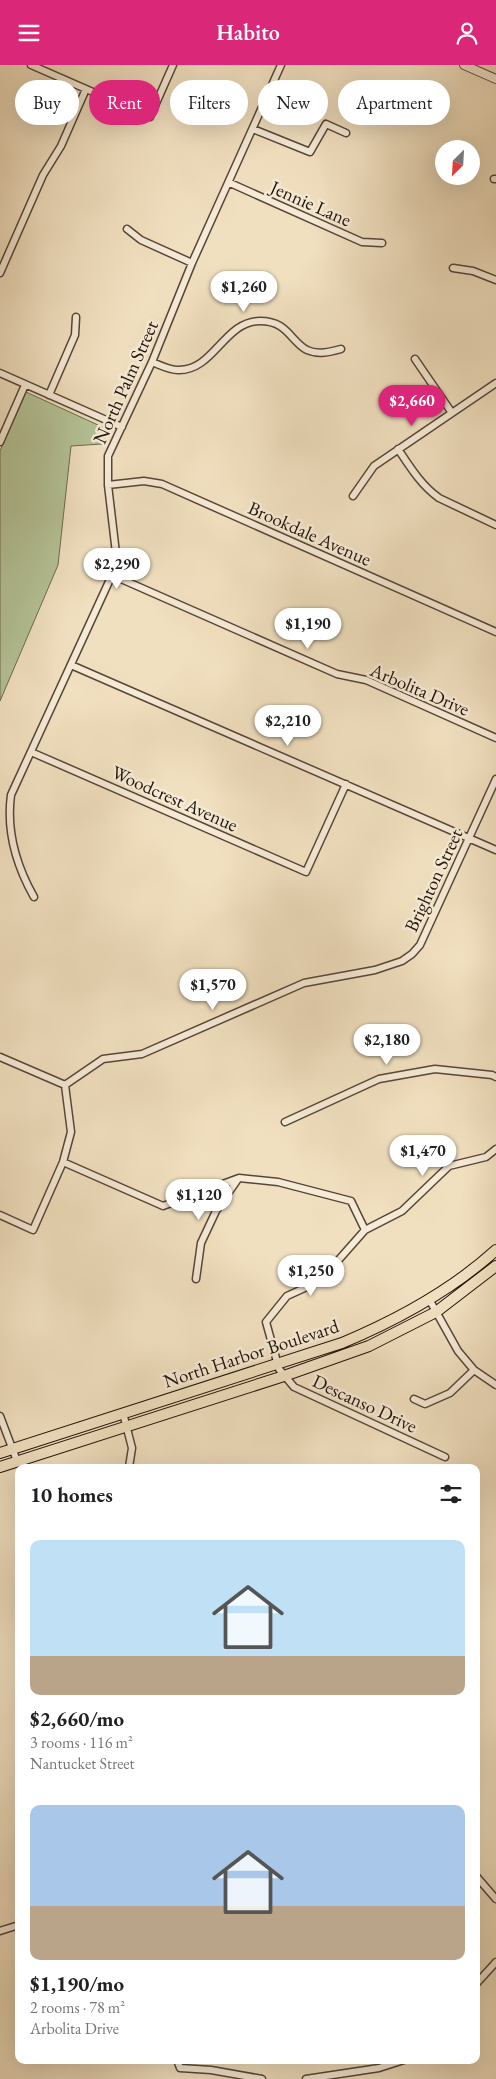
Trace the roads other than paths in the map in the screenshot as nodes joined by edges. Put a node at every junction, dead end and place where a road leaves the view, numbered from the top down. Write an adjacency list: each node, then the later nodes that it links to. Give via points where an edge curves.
1 (31, 65): 7 (street)
2 (173, 65): 7 (street, via 150,117)
3 (281, 65): 8 (street, North Palm Street)
4 (464, 65): 5 (street)
5 (479, 68): 6 (street)
6 (496, 79)
7 (86, 89): 15 (street)
8 (253, 129): 9 (street, via 310,152 326,124); 10 (street, North Palm Street)
9 (346, 133)
10 (230, 183): 12 (street, Jennie Lane, via 362,242); 13 (street, North Palm Street)
11 (126, 229): 13 (street, via 141,240)
12 (382, 243)
13 (192, 263): 20 (street, North Palm Street)
14 (453, 268): 16 (street)
15 (0, 273)
16 (496, 280)
17 (76, 317): 24 (street, via 75,335)
18 (341, 349): 20 (street, via 328,353 306,349 288,330 275,323 261,321 236,328 214,351 191,368 177,370)
19 (415, 359): 25 (street)
20 (152, 362): 26 (street, North Palm Street)
21 (0, 373): 23 (street)
22 (496, 383): 25 (street)
23 (25, 385): 24 (street); 27 (street)
24 (49, 395): 26 (street)
25 (452, 413): 28 (street)
26 (122, 427): 29 (street, North Palm Street, via 108,457)
27 (0, 442)
28 (398, 449): 30 (street, via 374,466); 31 (street, via 419,480 439,499)
29 (108, 485): 32 (street, North Palm Street, via 116,553); 33 (street, Brookdale Avenue, via 144,481 162,484)
30 (353, 496)
31 (496, 525)
32 (112, 575): 34 (street, North Palm Street); 35 (street, Arbolita Drive, via 337,674 366,680)
33 (496, 633)
34 (71, 665): 36 (street, North Palm Street); 38 (street)
35 (496, 738)
36 (31, 752): 38 (street, Woodcrest Avenue, via 306,872); 41 (street, North Palm Street, via 12,795 10,826 13,849)
37 (496, 779): 39 (street, Brighton Street)
38 (346, 784): 39 (street)
39 (469, 838): 40 (street); 44 (street, Brighton Street, via 420,945 402,961 375,970 304,983 142,1054 102,1059)
40 (496, 850)
41 (34, 897)
42 (0, 1057): 44 (street)
43 (496, 1077): 45 (street, via 435,1069 379,1079)
44 (65, 1085): 47 (street, via 70,1132)
45 (285, 1122)
46 (496, 1149): 50 (street, via 486,1157 449,1166 402,1211)
47 (63, 1162): 48 (street, via 163,1206); 49 (street, via 33,1229)
48 (239, 1178): 50 (street, via 278,1182 351,1201); 53 (street, via 216,1211 201,1243)
49 (0, 1215)
50 (365, 1230): 56 (street, via 320,1281 287,1296 266,1322)
51 (496, 1250): 54 (main road, North Harbor Boulevard)
52 (496, 1266): 55 (main road, North Harbor Boulevard)
53 (196, 1279)
54 (429, 1299): 55 (street); 56 (main road, North Harbor Boulevard, via 365,1333)
55 (436, 1312): 56 (main road, North Harbor Boulevard, via 369,1346); 57 (street, via 458,1351)
56 (280, 1369): 60 (main road, North Harbor Boulevard); 62 (main road, North Harbor Boulevard); 65 (street, Descanso Drive, via 294,1387)
57 (474, 1370): 58 (street); 59 (street, via 450,1393 425,1404)
58 (496, 1385)
59 (414, 1399)
60 (123, 1413): 62 (street); 63 (main road, North Harbor Boulevard)
61 (0, 1416): 63 (street)
62 (127, 1427): 66 (main road, North Harbor Boulevard); 67 (street, via 132,1448)
63 (13, 1449): 64 (main road, North Harbor Boulevard); 66 (street)
64 (0, 1453)
65 (444, 1457)
66 (17, 1461): 68 (main road, North Harbor Boulevard)
67 (129, 1464)
68 (0, 1467)
69 (480, 1881): 70 (street)
70 (496, 1899)
71 (15, 1926): 72 (street)
72 (0, 1931)
73 (496, 1962): 74 (street)
74 (480, 1980)
75 (178, 2064): 77 (street, via 180,2068)
76 (392, 2064): 78 (street)
77 (262, 2079)
78 (306, 2079)

